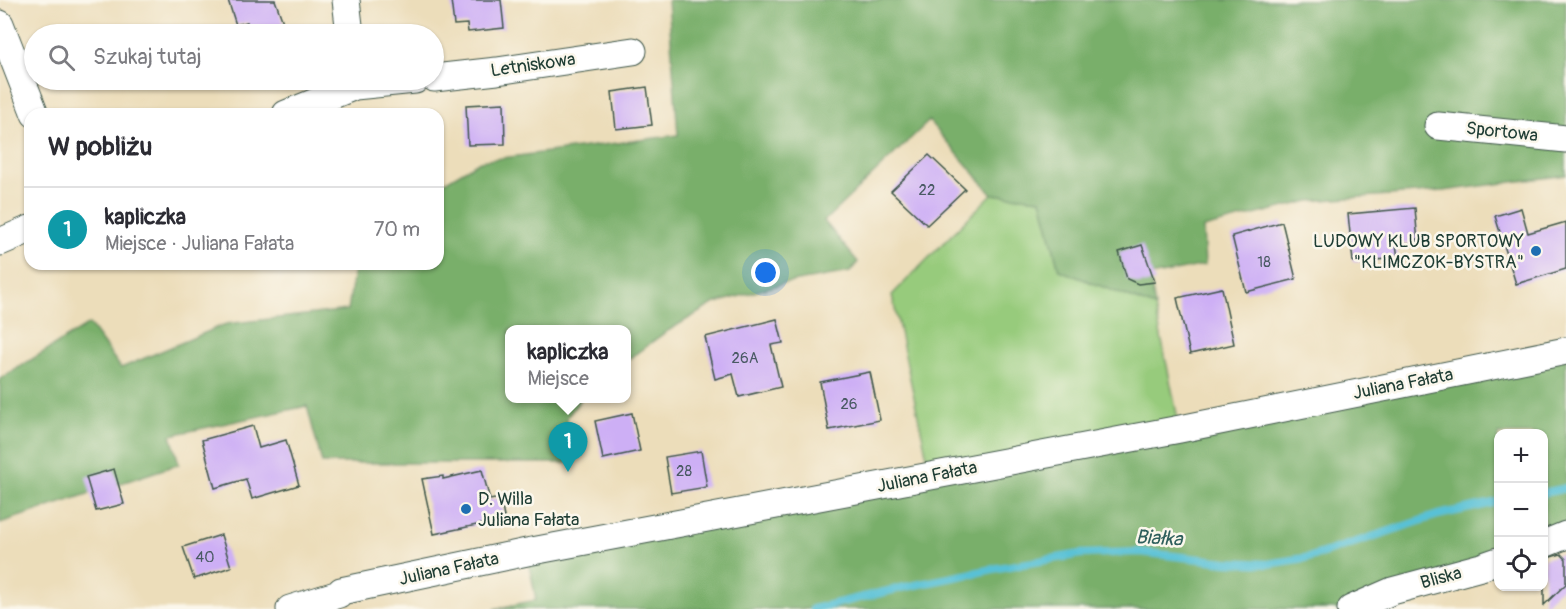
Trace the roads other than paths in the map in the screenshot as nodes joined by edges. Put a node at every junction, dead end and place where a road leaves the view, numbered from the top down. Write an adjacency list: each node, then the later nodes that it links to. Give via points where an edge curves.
1 (346, 0): 3 (street)
2 (0, 24): 6 (street)
3 (349, 24)
4 (633, 51): 5 (street, Letniskowa)
5 (444, 77)
6 (24, 86)
7 (26, 90): 9 (street)
8 (339, 90): 10 (street)
9 (33, 108)
10 (299, 108)
11 (1438, 126): 12 (street, Sportowa)
12 (1566, 139)
13 (24, 232): 14 (street)
14 (0, 242)
15 (1566, 351): 19 (street, Juliana Fałata, via 1180,429 526,552 341,591)
16 (1566, 535): 17 (street)
17 (1548, 542)
18 (1494, 562): 20 (street, Bliska, via 1392,591)
19 (290, 609)
20 (1351, 609)

